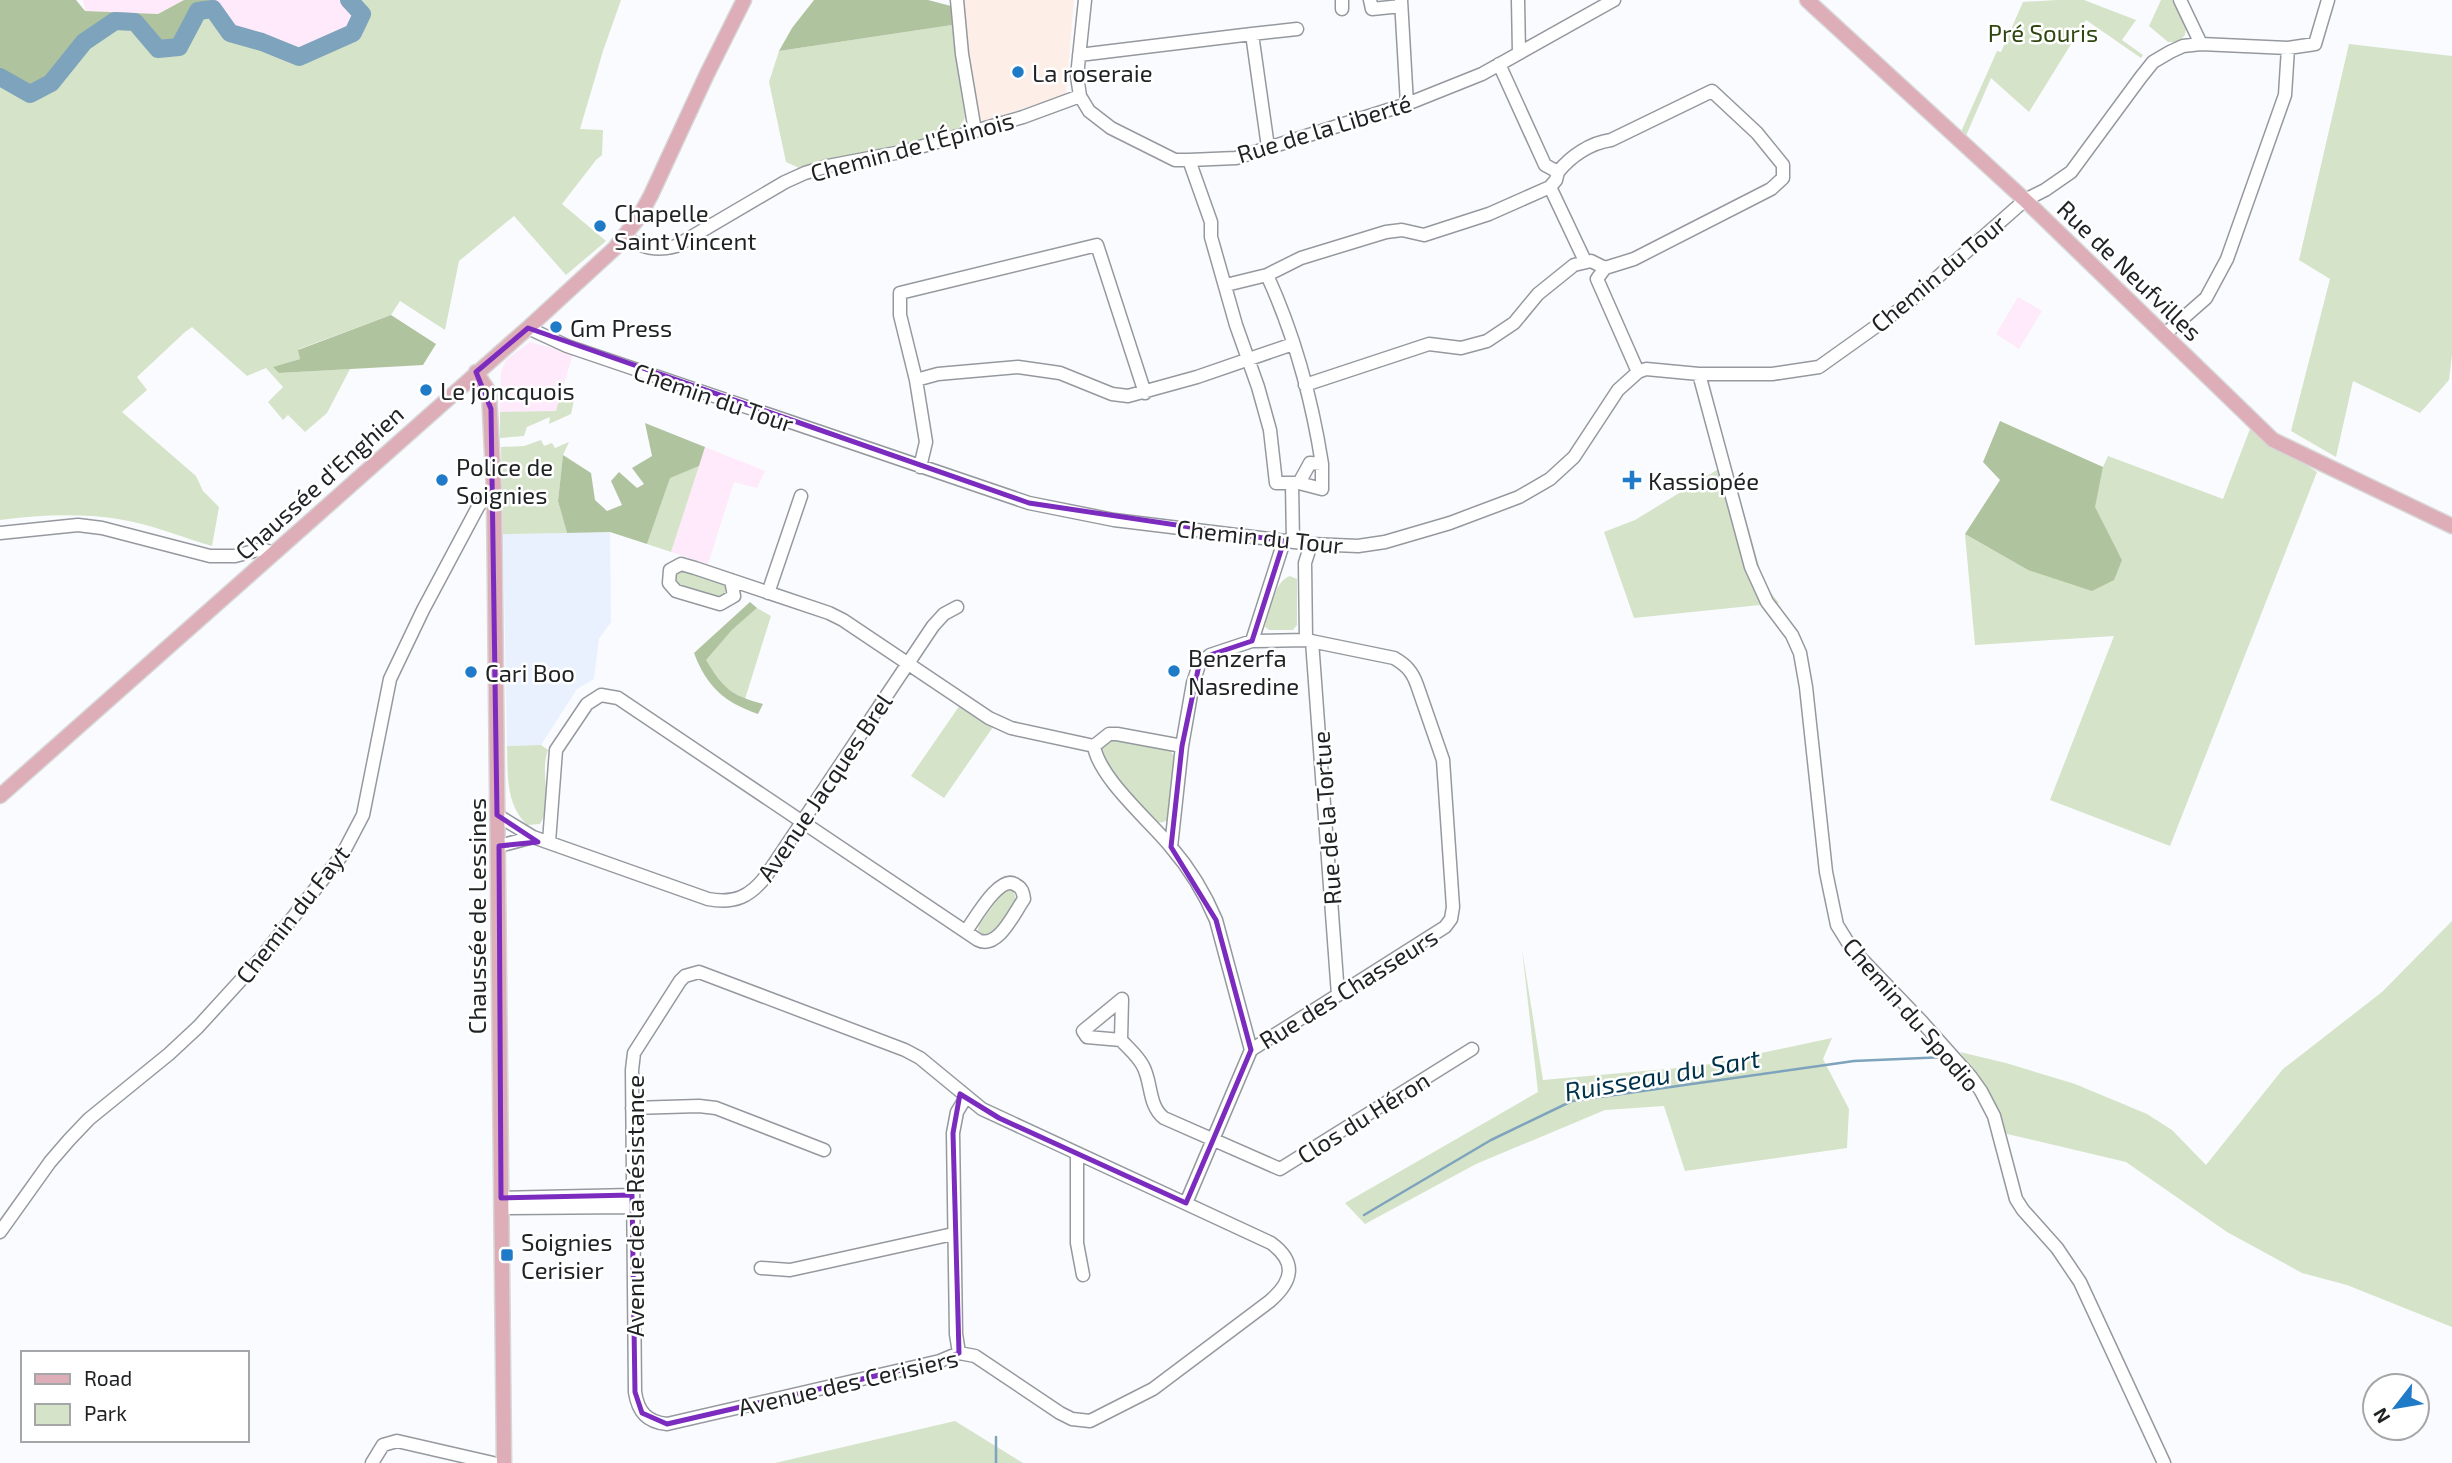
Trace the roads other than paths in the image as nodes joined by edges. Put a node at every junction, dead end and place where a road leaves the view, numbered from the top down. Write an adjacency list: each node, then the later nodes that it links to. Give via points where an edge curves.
1 (744, 0): 25 (main road, Chaussée d'Enghien, via 651,195)
2 (957, 0): 20 (street)
3 (1085, 0): 16 (street)
4 (1370, 0): 10 (street, via 1372,9)
5 (1518, 0): 15 (street)
6 (1614, 0): 15 (street, Rue de la Liberté)
7 (1807, 0): 24 (main road, Rue de Neufvilles)
8 (2180, 0): 13 (street)
9 (2328, 0): 14 (street, via 2315,44)
10 (1401, 3): 19 (street)
11 (1297, 29): 12 (street)
12 (1252, 34): 16 (street); 21 (street)
13 (2201, 44): 14 (street, Chemin du Tour); 24 (street, Chemin du Tour, via 2183,46 2153,62 2070,172)
14 (2288, 48): 31 (street, via 2285,95 2227,259 2206,299)
15 (1519, 53): 17 (street, Rue de la Liberté)
16 (1079, 55): 18 (street)
17 (1499, 64): 19 (street, Rue de la Liberté); 23 (street)
18 (1080, 96): 20 (street, Chemin de l'Épinois); 22 (street, Rue de la Liberté, via 1088,111 1111,128 1175,160)
19 (1407, 104): 21 (street, Rue de la Liberté)
20 (975, 131): 25 (street, Chemin de l'Épinois, via 805,173 661,251)
21 (1268, 147): 22 (street, Rue de la Liberté, via 1236,158)
22 (1189, 160): 29 (street)
23 (1555, 179): 26 (street); 27 (street, via 1567,161 1585,148 1713,90 1758,133 1783,165 1783,178 1770,189 1634,259); 28 (street, via 1489,214 1424,235 1386,232 1301,258)
24 (2025, 200): 31 (main road, Rue de Neufvilles); 36 (street, Chemin du Tour, via 1906,305 1819,367 1772,374)
25 (624, 238): 30 (main road, Chaussée d'Enghien)
26 (1585, 261): 27 (street); 38 (street, via 1538,293 1514,323 1487,341 1461,348 1429,344)
27 (1605, 268): 35 (street, via 1597,279)
28 (1267, 275): 29 (street); 32 (street)
29 (1226, 285): 33 (street)
30 (528, 328): 34 (main road, Chaussée d'Enghien); 41 (street, Chemin du Tour)
31 (2165, 334): 45 (main road, Rue de Neufvilles, via 2273,440)
32 (1293, 344): 33 (street); 38 (street)
33 (1248, 360): 39 (street); 42 (street, via 1270,430 1276,483)
34 (476, 372): 43 (main road, Chaussée de Lessines, via 489,392); 49 (main road, Chaussée d'Enghien)
35 (1638, 372): 36 (street, Chemin du Tour, via 1658,369); 48 (street, Chemin du Tour, via 1618,390 1574,457 1550,479 1518,497 1385,542 1358,547)
36 (1699, 374): 87 (street, Chemin du Spodio, via 1751,567 1760,590 1800,653 1826,872 1837,925 1852,949 1971,1076 1994,1116 2017,1199 2080,1282)
37 (916, 380): 39 (street, via 1018,367 1060,373 1112,394); 39 (street, via 900,315 900,293 1097,245); 41 (street, via 926,442)
38 (1305, 385): 40 (street)
39 (1145, 393)
40 (1322, 464): 42 (street, via 1310,463); 42 (street, via 1322,489)
41 (920, 467): 47 (street, Chemin du Tour, via 1066,512)
42 (1296, 483): 47 (street)
43 (494, 493): 59 (main road, Chaussée de Lessines); 78 (street, Chemin du Fayt, via 479,505 390,679 363,815 342,855 261,958 198,1027 69,1140)
44 (801, 496): 51 (street)
45 (2452, 526)
46 (0, 533): 49 (street, via 78,525 210,556)
47 (1289, 541): 48 (street, Chemin du Tour); 54 (street)
48 (1311, 544): 53 (street, Rue de la Tortue, via 1305,563)
49 (272, 553): 58 (main road, Chaussée d'Enghien)
50 (731, 580): 50 (street, via 734,596 720,604 676,591 669,583 670,570 681,564); 51 (street)
51 (768, 593): 55 (street, via 843,620)
52 (957, 607): 55 (street, Avenue Jacques Brel, via 933,626)
53 (1309, 640): 54 (street, Rue des Chasseurs); 66 (street, Rue de la Tortue); 66 (street, Rue des Chasseurs, via 1404,664 1412,672 1443,760 1451,919)
54 (1252, 641): 57 (street, Rue des Chasseurs, via 1210,655 1199,665)
55 (907, 664): 56 (street, via 1011,728); 60 (street, Avenue Jacques Brel)
56 (1094, 746): 57 (street, via 1102,737 1117,734); 64 (street, via 1096,758)
57 (1182, 746): 64 (street)
58 (0, 796)
59 (498, 815): 61 (street, Avenue Jacques Brel); 63 (main road, Chaussée de Lessines)
60 (802, 821): 62 (street, Avenue Jacques Brel, via 759,886 735,901 708,899); 62 (street, via 618,698 601,695 587,704 556,750); 65 (street)
61 (533, 837): 62 (street, Avenue Jacques Brel); 63 (street)
62 (549, 842)
63 (499, 846): 76 (main road, Chaussée de Lessines)
64 (1171, 847): 69 (street, via 1198,884 1216,920)
65 (966, 931): 65 (street, via 985,943 992,942 1024,899 1019,886 1011,882 997,888)
66 (1338, 995): 69 (street, Rue des Chasseurs)
67 (1121, 1040): 72 (street, via 1143,1066 1158,1113)
68 (1472, 1049): 72 (street, Clos du Héron, via 1280,1169)
69 (1251, 1050): 72 (street, Rue des Chasseurs)
70 (966, 1097): 71 (street, Avenue de la Résistance, via 905,1050 706,973 692,973 680,981 634,1053); 74 (street, via 999,1118); 79 (street, via 953,1133)
71 (632, 1108): 73 (street, via 716,1108); 75 (street, Avenue de la Résistance)
72 (1213, 1139): 77 (street, Rue des Chasseurs)
73 (824, 1150)
74 (1077, 1154): 77 (street); 81 (street, via 1077,1243)
75 (632, 1201): 76 (street, Avenue de la Résistance); 83 (street, Avenue de la Résistance, via 637,1405 648,1419)
76 (501, 1203): 86 (main road, Chaussée de Lessines)
77 (1186, 1203): 82 (street, Avenue des Cerisiers, via 1280,1250 1289,1270 1288,1281 1270,1301 1153,1389 1101,1417 1080,1421 1060,1413 975,1356)
78 (0, 1232)
79 (953, 1234): 80 (street, via 790,1270); 82 (street)
80 (761, 1268)
81 (1083, 1275)
82 (959, 1353): 83 (street, Avenue des Cerisiers)
83 (667, 1424)
84 (372, 1463): 85 (street, via 383,1445 397,1441)
85 (493, 1463)
86 (504, 1463)
87 (2164, 1463)

